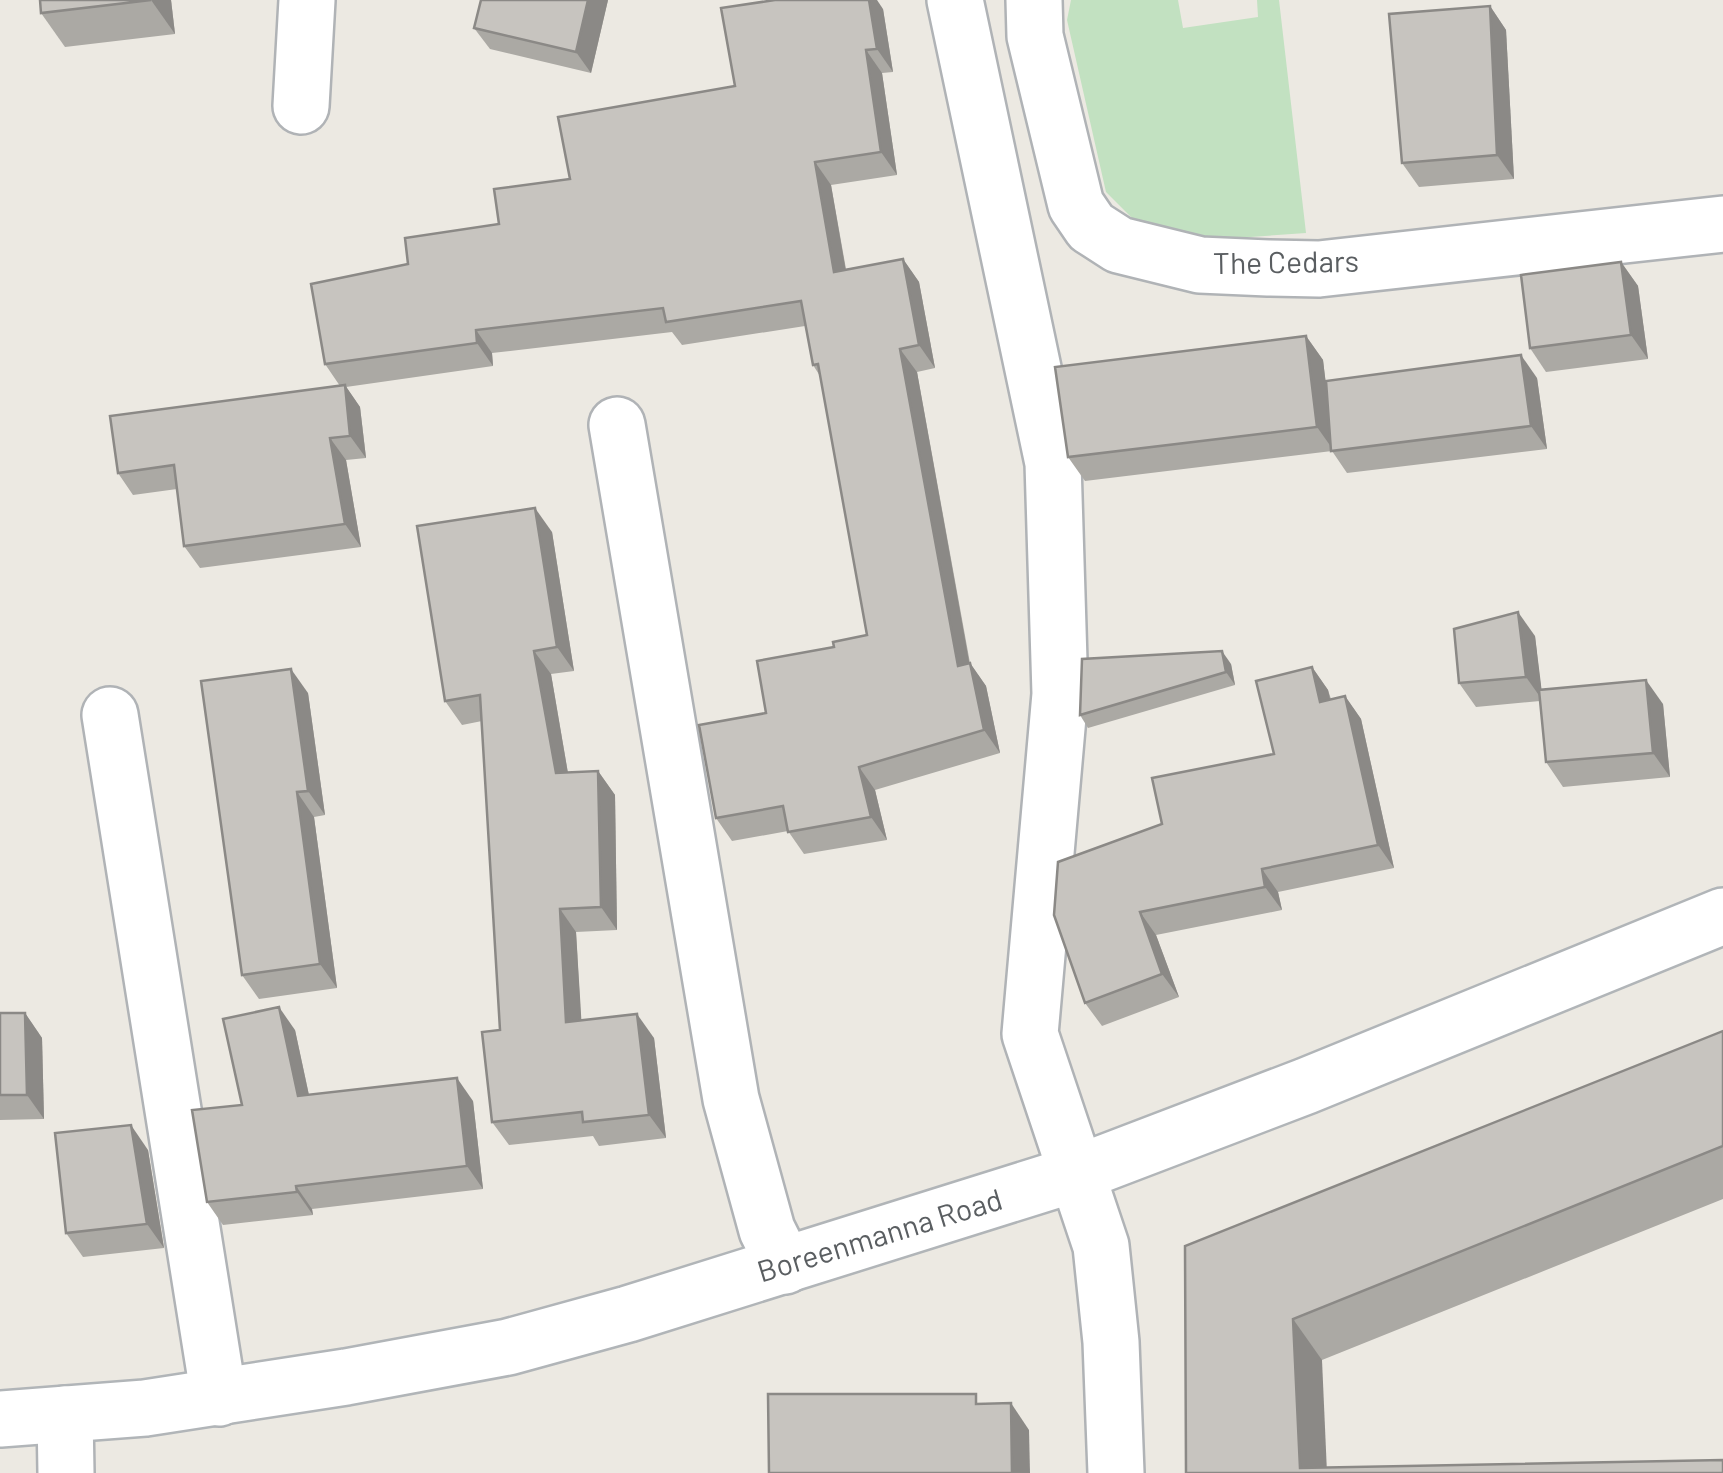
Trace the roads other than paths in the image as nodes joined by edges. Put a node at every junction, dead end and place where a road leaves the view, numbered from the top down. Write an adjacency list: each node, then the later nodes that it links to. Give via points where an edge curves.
1 (307, 0): 4 (street)
2 (954, 0): 9 (street, via 1053,464 1060,694 1030,1034)
3 (1034, 0): 5 (street, The Cedars, via 1035,36 1076,206 1091,227 1120,245 1200,264 1319,269)
4 (301, 106)
5 (1723, 224)
6 (617, 425): 10 (street, via 731,1099)
7 (110, 715): 11 (street)
8 (1723, 916): 9 (street, Boreenmanna Road)
9 (1078, 1173): 10 (street, Boreenmanna Road); 15 (street, via 1101,1246)
10 (784, 1266): 11 (street, Boreenmanna Road, via 508,1348)
11 (219, 1398): 12 (street, Boreenmanna Road)
12 (66, 1414): 13 (street, Boreenmanna Road); 14 (street)
13 (0, 1419)
14 (66, 1473)
15 (1116, 1473)

